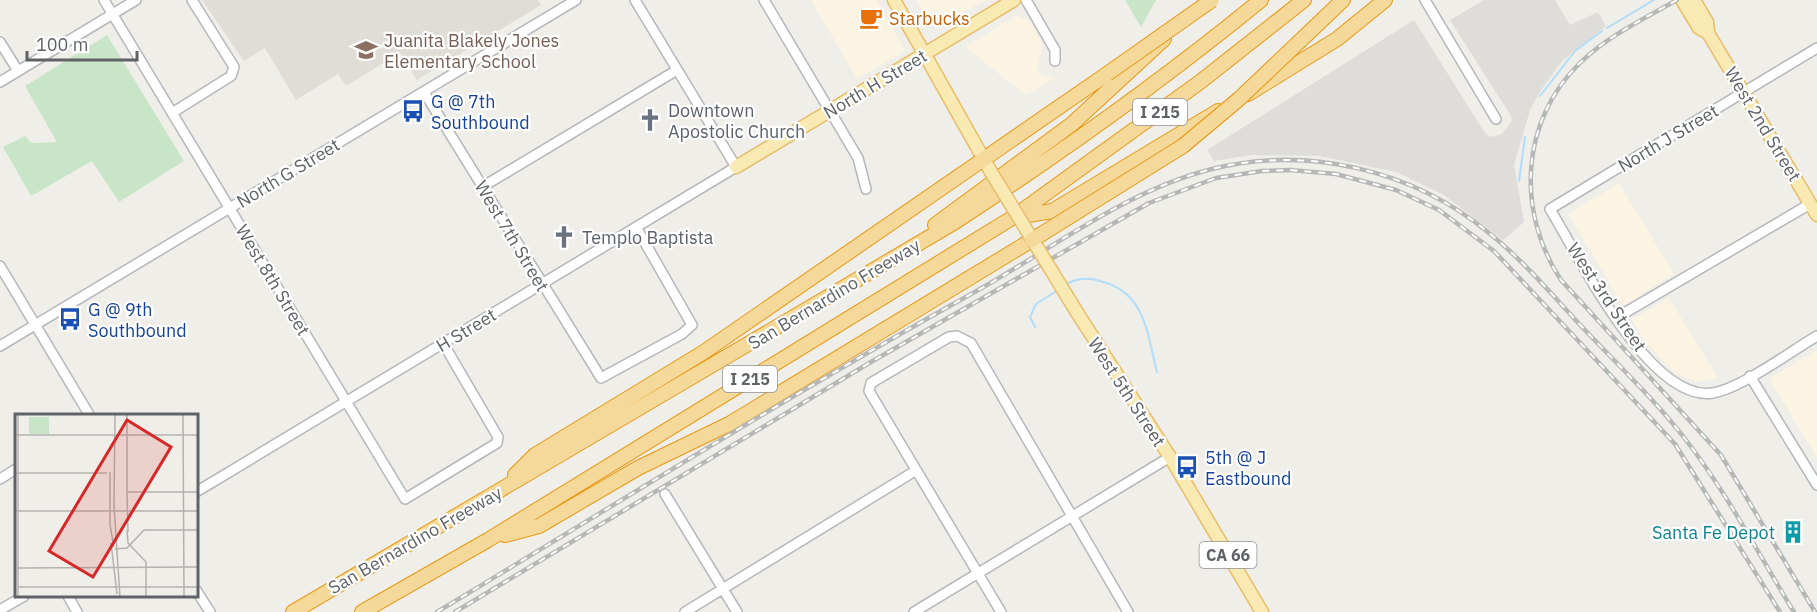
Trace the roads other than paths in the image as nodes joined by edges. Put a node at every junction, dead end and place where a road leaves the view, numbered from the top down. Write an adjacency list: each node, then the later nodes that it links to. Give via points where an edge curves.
1 (104, 0): 19 (street, West 8th Street)
2 (136, 0): 19 (street)
3 (192, 0): 31 (street, via 234,66 231,76)
4 (576, 0): 28 (street, North G Street)
5 (635, 0): 25 (street)
6 (764, 0): 30 (street)
7 (894, 0): 23 (main road, West 5th Street)
8 (1014, 0): 23 (main road, North H Street)
9 (1026, 0): 24 (street, via 1055,50)
10 (1206, 0): 45 (highway, via 1052,141)
11 (1212, 0): 33 (highway, bridge)
12 (1261, 0): 45 (highway, San Bernardino Freeway / I 215, via 1168,75 1053,159)
13 (1304, 0): 40 (highway, San Bernardino Freeway / I 215, via 1200,82)
14 (1343, 0): 42 (highway, bridge, via 1239,99 1183,146)
15 (1386, 0): 40 (highway, via 1337,39 1286,72 1052,211)
16 (1425, 0): 32 (street)
17 (1682, 0): 20 (main road, West 2nd Street, via 1699,28)
18 (1694, 0): 20 (main road, West 2nd Street, via 1707,22)
19 (112, 14): 26 (street); 31 (street, West 8th Street)
20 (1708, 33): 29 (main road, West 2nd Street)
21 (0, 42): 26 (street)
22 (1817, 48): 29 (street, North J Street)
23 (926, 53): 30 (main road, North H Street); 33 (main road, West 5th Street)
24 (1055, 61)
25 (677, 70): 34 (street); 35 (street)
26 (18, 71): 27 (street)
27 (0, 82)
28 (424, 92): 35 (street, West 7th Street); 37 (street, North G Street)
29 (1743, 92): 38 (street, North J Street); 39 (main road, West 2nd Street)
30 (830, 111): 34 (main road, North H Street); 36 (street, via 858,158)
31 (172, 112): 37 (street, West 8th Street)
32 (1496, 119)
33 (987, 165): 42 (main road, West 5th Street / CA 66, bridge); 60 (highway, via 704,352 535,455)
34 (736, 168): 41 (street, H Street)
35 (482, 187): 44 (street, West 7th Street)
36 (866, 189)
37 (230, 208): 47 (street, North G Street); 52 (street, West 8th Street)
38 (1550, 209): 46 (street, West 3rd Street)
39 (1814, 209): 46 (street)
40 (1012, 218): 63 (highway, San Bernardino Freeway / I 215)
41 (636, 227): 44 (street, H Street); 44 (street, West 7th Street, via 692,325 682,334 601,378)
42 (1032, 240): 54 (main road, West 5th Street / CA 66, bridge); 63 (highway, via 729,424 638,468 539,526)
43 (0, 266): 47 (street)
44 (541, 285): 49 (street, H Street)
45 (840, 291): 60 (highway, San Bernardino Freeway / I 215)
46 (1616, 318): 51 (street, West 3rd Street, via 1630,340 1661,373 1692,392 1715,393)
47 (35, 324): 50 (street, North G Street); 53 (street)
48 (1817, 336): 51 (street, West 3rd Street)
49 (443, 343): 52 (street, H Street); 52 (street, West 8th Street, via 498,437 497,443 405,499)
50 (0, 346)
51 (1750, 376): 58 (street)
52 (347, 402): 59 (street, H Street)
53 (89, 414)
54 (1170, 458): 62 (street); 79 (main road, West 5th Street / CA 66)
55 (15, 469): 57 (street)
56 (915, 471): 62 (street, via 872,399 871,383 957,336 971,343); 64 (street); 65 (street)
57 (0, 478)
58 (1817, 485)
59 (198, 491)
60 (498, 491): 72 (highway, San Bernardino Freeway / I 215)
61 (665, 494): 65 (street)
62 (1071, 517): 64 (street); 78 (street)
63 (488, 540): 73 (highway, San Bernardino Freeway / I 215)
64 (978, 574): 76 (street); 77 (street)
65 (723, 589): 74 (street); 75 (street)
66 (198, 593): 71 (street)
67 (22, 597): 69 (street)
68 (69, 597): 70 (street)
69 (0, 610)
70 (77, 612)
71 (210, 612)
72 (293, 612)
73 (362, 612)
74 (685, 612)
75 (737, 612)
76 (914, 612)
77 (1001, 612)
78 (1128, 612)
79 (1262, 612)

